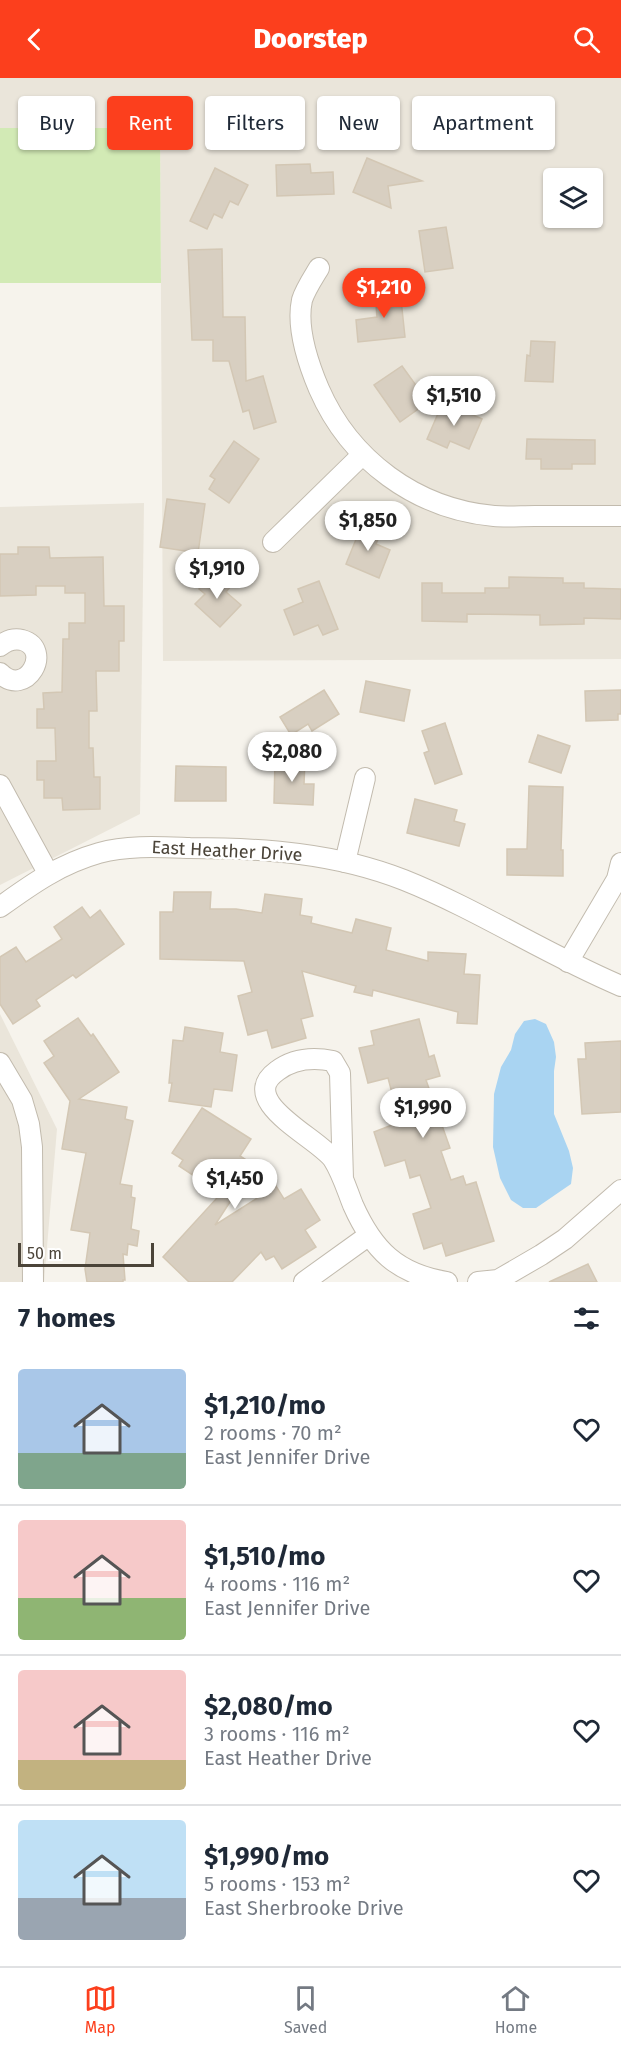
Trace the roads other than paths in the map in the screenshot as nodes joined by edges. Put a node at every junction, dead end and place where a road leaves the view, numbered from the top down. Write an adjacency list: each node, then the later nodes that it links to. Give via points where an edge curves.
1 (319, 268): 2 (street, via 302,300 307,355 324,400)
2 (362, 455): 3 (street, via 408,489 462,511 495,516); 4 (street)
3 (621, 516)
4 (273, 542)
5 (0, 646): 6 (street, via 9,640 27,642 36,658 30,675 13,680)
6 (1, 677)
7 (365, 778): 9 (street)
8 (0, 785): 11 (street)
9 (345, 862): 11 (street, East Heather Drive, via 281,851 141,848 100,853); 13 (street, East Heather Drive, via 412,884)
10 (621, 863): 13 (street, via 617,879)
11 (48, 873): 12 (street, East Heather Drive)
12 (0, 908)
13 (568, 962): 14 (street, East Heather Drive)
14 (621, 986)
15 (0, 1063): 20 (street, via 22,1100 32,1147)
16 (343, 1179): 16 (street, via 333,1159 275,1112 266,1097 264,1088 270,1075 285,1064 319,1058 333,1061 340,1073); 18 (street)
17 (621, 1190): 19 (street, via 565,1239 521,1268)
18 (368, 1236): 21 (street); 22 (street, via 380,1251 407,1269)
19 (491, 1281)
20 (33, 1282)
21 (304, 1282)
22 (447, 1282)

